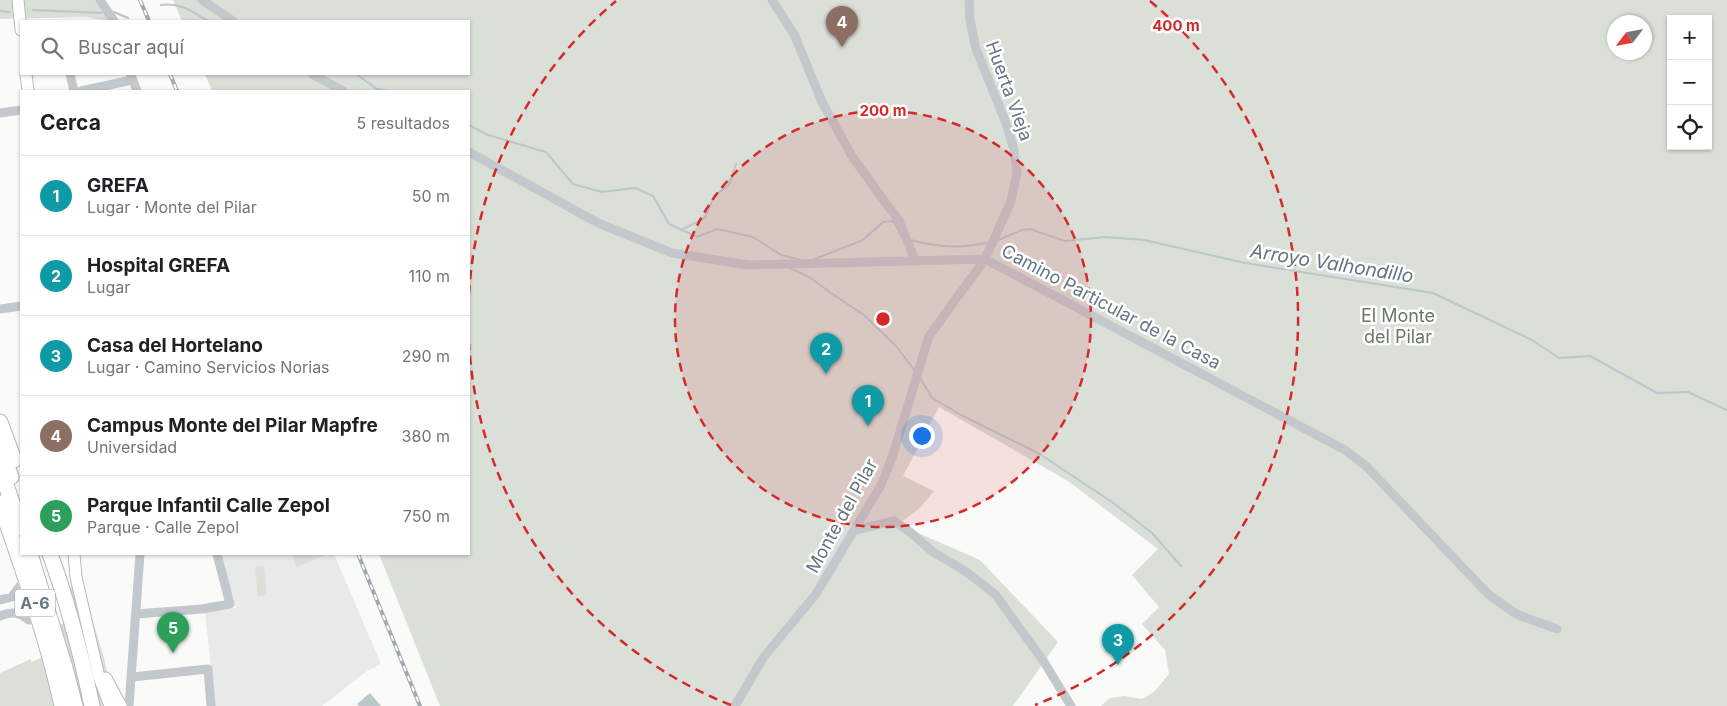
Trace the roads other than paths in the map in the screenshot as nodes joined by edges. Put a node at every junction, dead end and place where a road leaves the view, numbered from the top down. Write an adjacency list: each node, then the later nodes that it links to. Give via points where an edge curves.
1 (18, 0): 6 (street)
2 (100, 0): 7 (street)
3 (202, 0): 8 (street)
4 (772, 0): 23 (street, via 794,34 822,102 853,158 899,221)
5 (969, 0): 21 (street, Huerta Vieja, via 972,37 1014,150 1017,173)
6 (20, 20)
7 (113, 20)
8 (231, 20)
9 (26, 75): 13 (street)
10 (70, 75): 14 (street)
11 (314, 75): 17 (street)
12 (131, 77): 15 (street); 16 (street)
13 (28, 90)
14 (74, 90)
15 (85, 90)
16 (137, 90)
17 (342, 90)
18 (20, 110): 19 (street)
19 (0, 113)
20 (470, 153): 23 (street, Camino Particular de la Casa, via 598,223 672,253 749,265)
21 (1003, 221): 22 (street, Monte del Pilar)
22 (985, 259): 23 (street, Camino Particular de la Casa); 34 (street, Monte del Pilar, via 929,336 892,458 881,485); 47 (street, Camino Particular de la Casa, via 1345,450 1366,466 1488,594 1516,614)
23 (915, 260)
24 (20, 306): 25 (street)
25 (0, 309)
26 (0, 422): 29 (highway)
27 (0, 448): 30 (highway)
28 (0, 468): 33 (highway)
29 (20, 474)
30 (20, 501)
31 (0, 503): 51 (highway, A-6, via 33,597)
32 (0, 520): 41 (highway)
33 (20, 525)
34 (854, 530): 58 (street, Monte del Pilar, via 816,594 764,658); 59 (street, via 894,522 933,552 983,583 1004,606)
35 (30, 555): 52 (highway)
36 (38, 555): 46 (highway)
37 (50, 555): 53 (highway, A-6, via 81,656)
38 (74, 555): 49 (street, via 76,577 99,677)
39 (140, 555): 43 (street)
40 (216, 555): 43 (street, via 230,604)
41 (20, 586): 42 (street, via 12,597); 45 (highway)
42 (3, 600)
43 (136, 614): 48 (street)
44 (4, 615): 45 (street, via 19,613)
45 (29, 620): 50 (highway)
46 (62, 624)
47 (1557, 629)
48 (132, 677): 56 (street); 57 (street, via 208,669)
49 (107, 690): 54 (street); 55 (street)
50 (53, 706)
51 (62, 706)
52 (75, 706)
53 (92, 706)
54 (110, 706)
55 (121, 706)
56 (129, 706)
57 (211, 706)
58 (734, 706)
59 (1071, 706)

